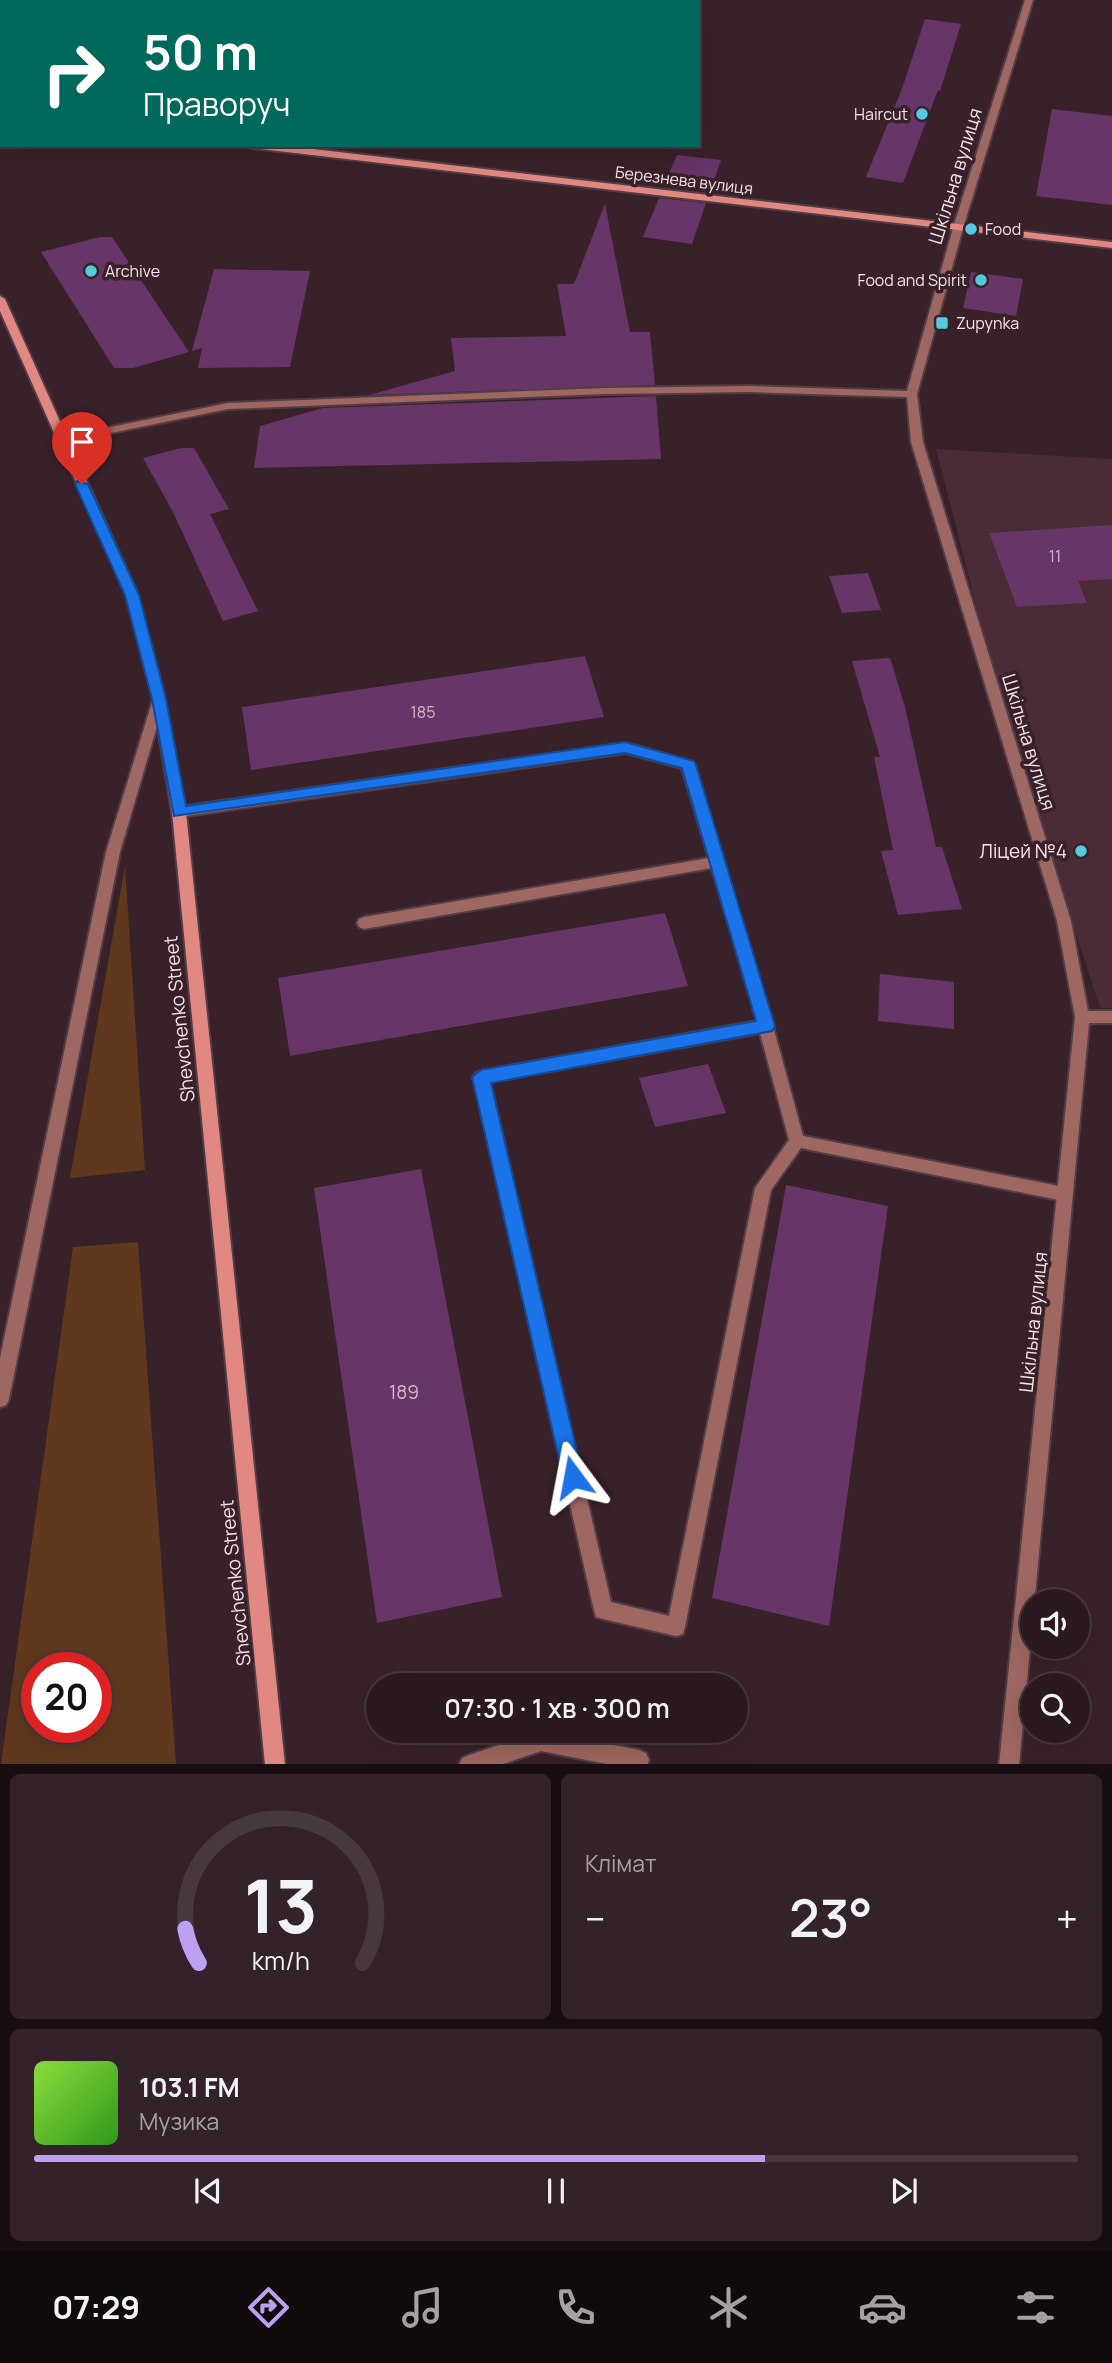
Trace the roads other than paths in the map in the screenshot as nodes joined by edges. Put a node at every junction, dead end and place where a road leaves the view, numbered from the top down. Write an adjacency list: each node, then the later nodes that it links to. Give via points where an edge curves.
1 (1029, 0): 3 (street, Шкільна вулиця)
2 (269, 147): 3 (main road, Березнева вулиця)
3 (958, 228): 4 (main road, Березнева вулиця); 6 (street, Шкільна вулиця)
4 (1112, 245)
5 (0, 299): 7 (main road, Shevchenko Street)
6 (912, 394): 7 (street, via 605,391 228,406); 12 (street, Шкільна вулиця, via 917,442 1064,921)
7 (62, 440): 8 (main road, Shevchenko Street, via 132,595)
8 (159, 699): 9 (main road, Shevchenko Street); 17 (street, via 113,852)
9 (179, 812): 10 (street, via 625,748 688,765); 19 (main road, Shevchenko Street)
10 (717, 862): 11 (street); 14 (street)
11 (364, 923)
12 (1082, 1017): 13 (street); 16 (street, Шкільна вулиця)
13 (1112, 1017)
14 (766, 1026): 15 (street); 15 (street, via 481,1077 603,1610 676,1627 763,1188)
15 (797, 1141): 16 (street)
16 (1064, 1194): 21 (street, Шкільна вулиця)
17 (0, 1399)
18 (639, 1760): 20 (street, via 541,1741)
19 (275, 1764)
20 (472, 1764)
21 (1009, 1764)

